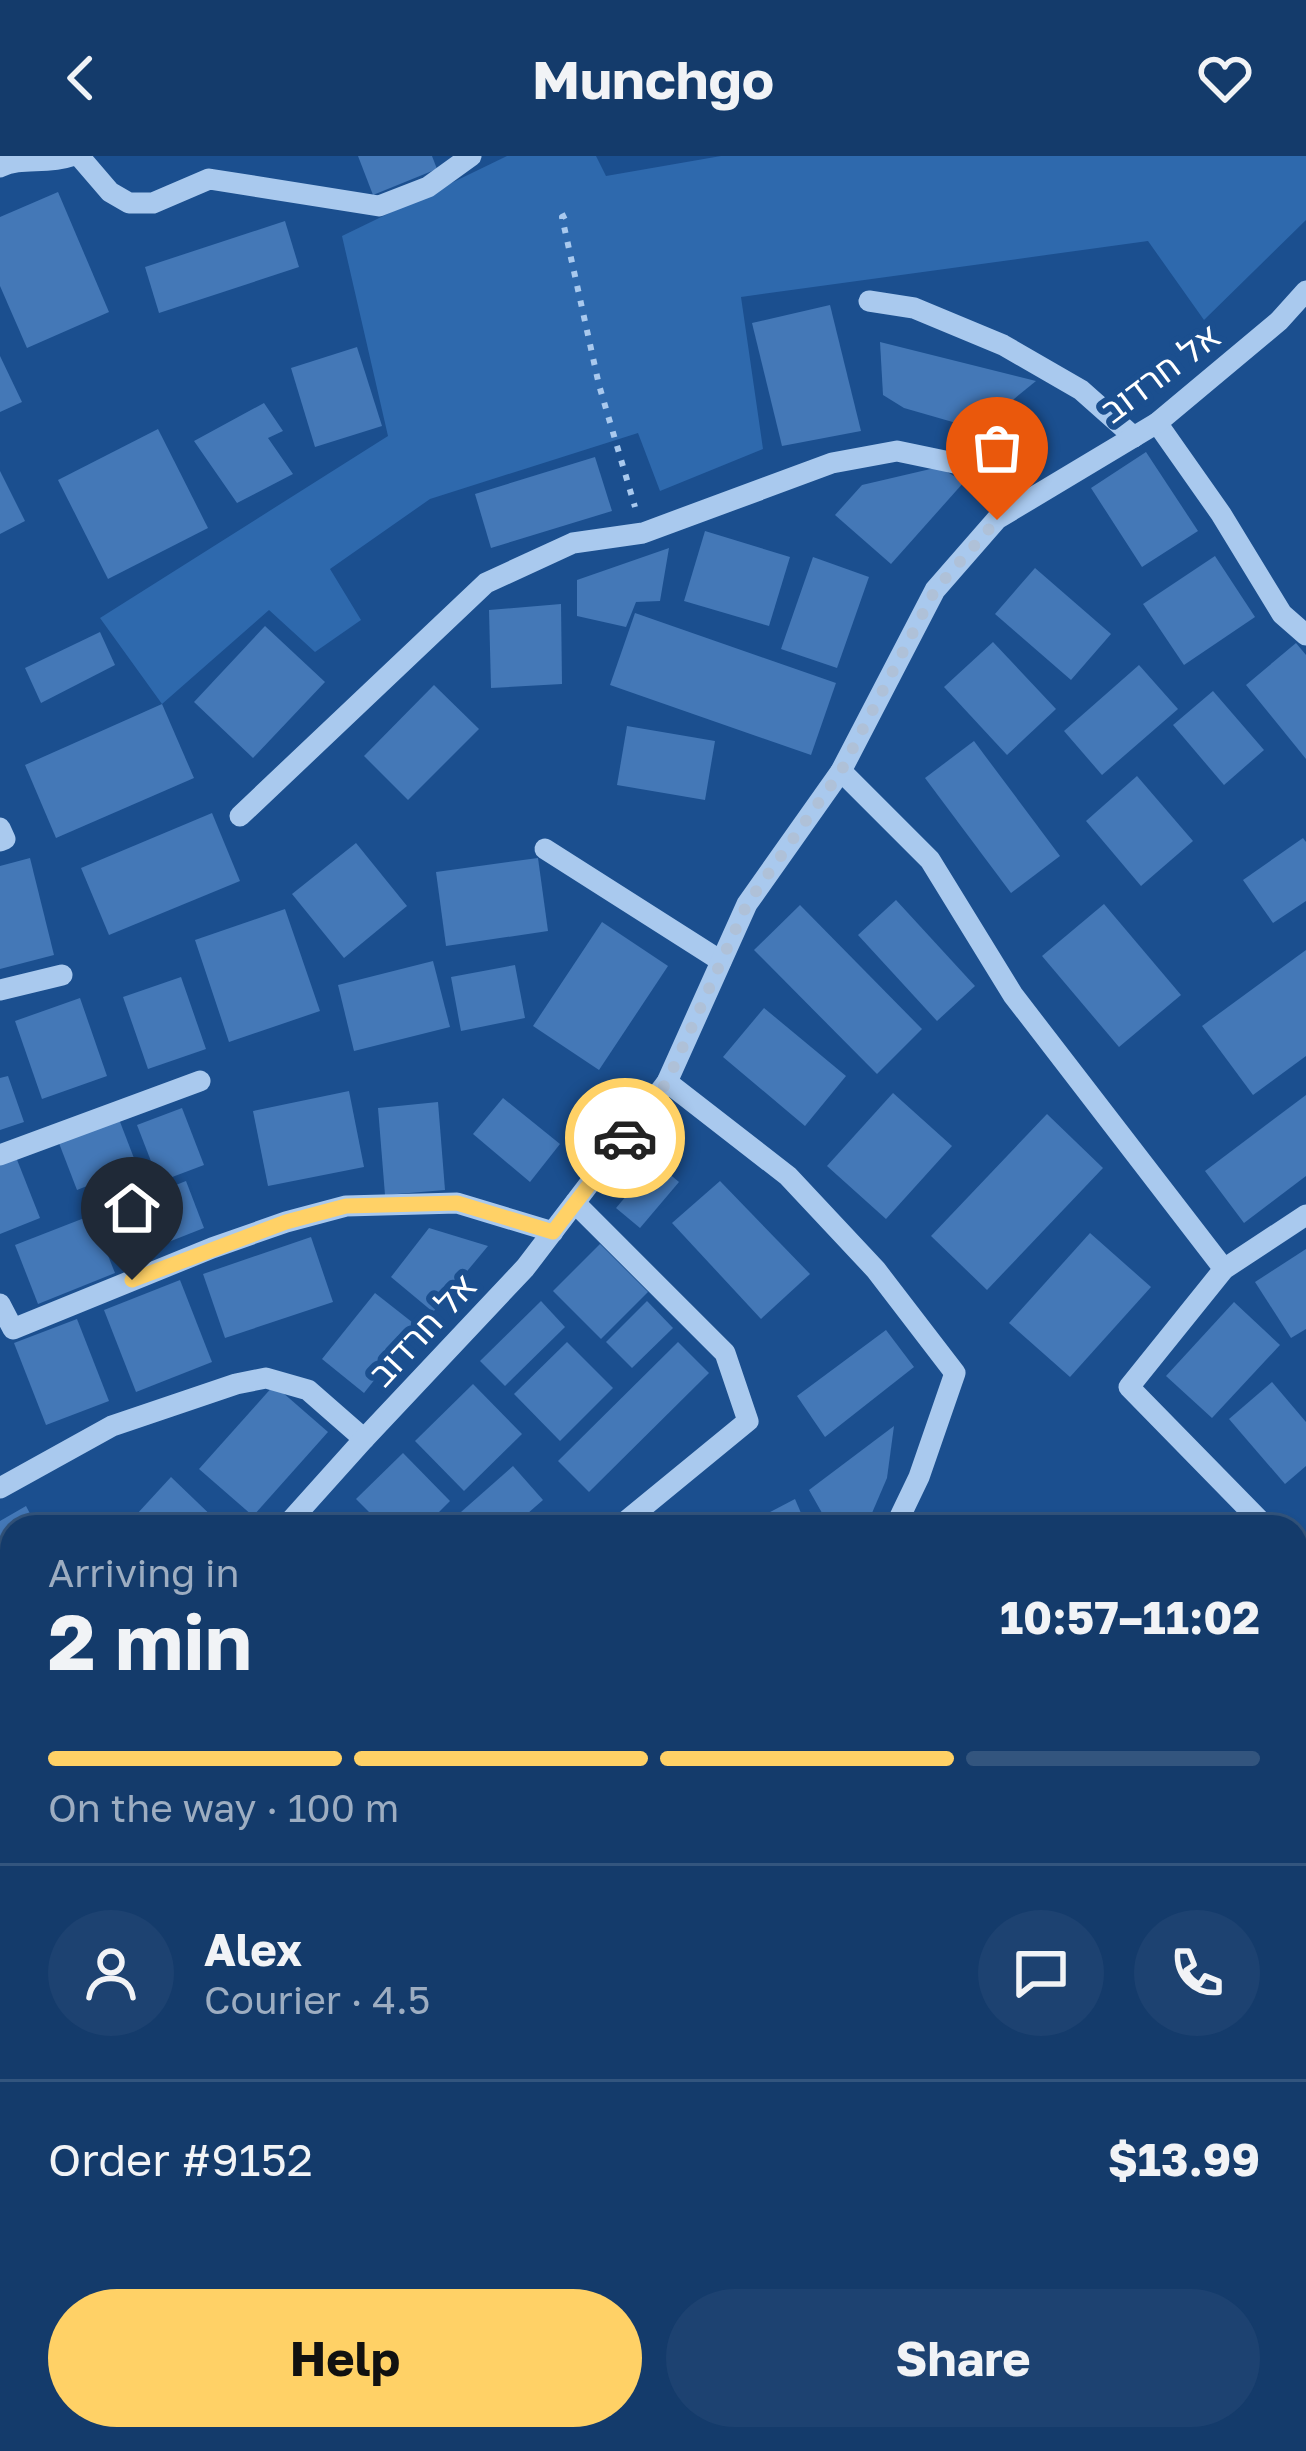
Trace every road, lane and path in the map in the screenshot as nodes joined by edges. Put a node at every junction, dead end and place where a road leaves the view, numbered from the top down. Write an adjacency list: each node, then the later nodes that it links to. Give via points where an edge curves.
1 (75, 156): 2 (street, via 129,202 153,203 208,179 379,206 428,187); 3 (street)
2 (471, 156)
3 (0, 166)
4 (566, 215): 10 (path, via 599,385)
5 (1306, 291): 7 (street, אל חרדוב)
6 (869, 301): 8 (street, via 914,308 1003,345 1081,391)
7 (1157, 423): 8 (street, אל חרדוב); 11 (street, via 1282,614)
8 (1134, 436): 9 (street, אל חרדוב)
9 (1024, 502): 10 (street, via 988,470 897,451 832,463); 12 (street, אל חרדוב, via 997,520 935,590)
10 (643, 533): 13 (street, via 573,543 486,583)
11 (1306, 635)
12 (841, 771): 17 (street, אל חרדוב, via 747,904); 26 (street, via 930,860 1013,995)
13 (239, 816)
14 (0, 828): 15 (street)
15 (0, 841)
16 (545, 849): 17 (street)
17 (721, 961): 21 (street, אל חרדוב)
18 (62, 975): 19 (street)
19 (0, 991)
20 (200, 1081): 22 (street)
21 (667, 1082): 23 (street, אל חרדוב); 32 (street, via 788,1176 876,1270 955,1373)
22 (0, 1155)
23 (575, 1203): 25 (street, אל חרדוב); 31 (street, via 725,1353 748,1421)
24 (1306, 1215): 26 (street)
25 (553, 1232): 27 (street, via 457,1203 346,1206 212,1248 13,1328); 28 (street, אל חרדוב)
26 (1224, 1269): 33 (street, via 1129,1387)
27 (0, 1304)
28 (364, 1438): 29 (street, via 308,1390 266,1378 112,1426); 30 (street, אל חרדוב)
29 (0, 1488)
30 (296, 1515)
31 (633, 1515)
32 (901, 1515)
33 (1255, 1515)

